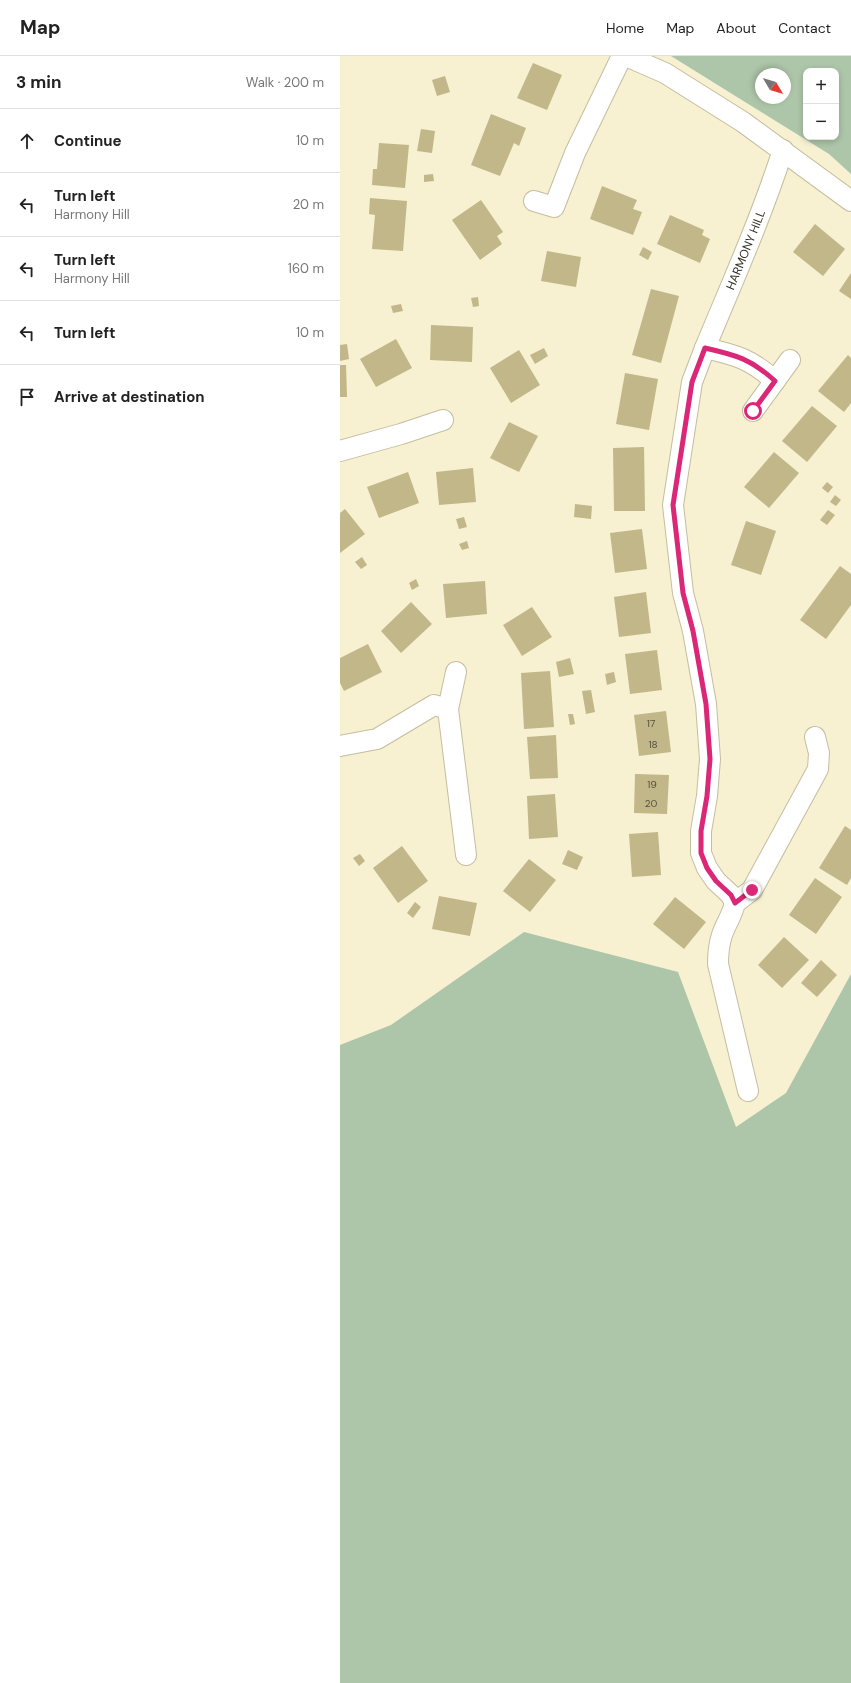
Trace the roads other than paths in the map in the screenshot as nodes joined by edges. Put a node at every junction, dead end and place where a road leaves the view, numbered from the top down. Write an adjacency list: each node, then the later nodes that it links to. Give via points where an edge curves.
1 (622, 56): 4 (street, via 575,153 554,208)
2 (626, 56): 3 (street, via 665,73 744,122)
3 (782, 150): 5 (street); 6 (street, HARMONY HILL, via 768,195)
4 (534, 201)
5 (851, 201)
6 (705, 348): 8 (street, via 736,355 760,368); 17 (street, HARMONY HILL, via 692,382 673,505 683,593 693,631 706,704 710,759 701,831 701,853 707,868)
7 (790, 360): 8 (street)
8 (775, 381): 9 (street)
9 (753, 411)
10 (443, 420): 11 (street)
11 (340, 451)
12 (456, 672): 13 (street)
13 (448, 709): 15 (street, via 434,705 377,739); 16 (street)
14 (815, 737): 17 (street, via 819,753 818,769 752,890)
15 (340, 746)
16 (466, 856)
17 (735, 903): 18 (street, via 722,935 718,964)
18 (748, 1091)

